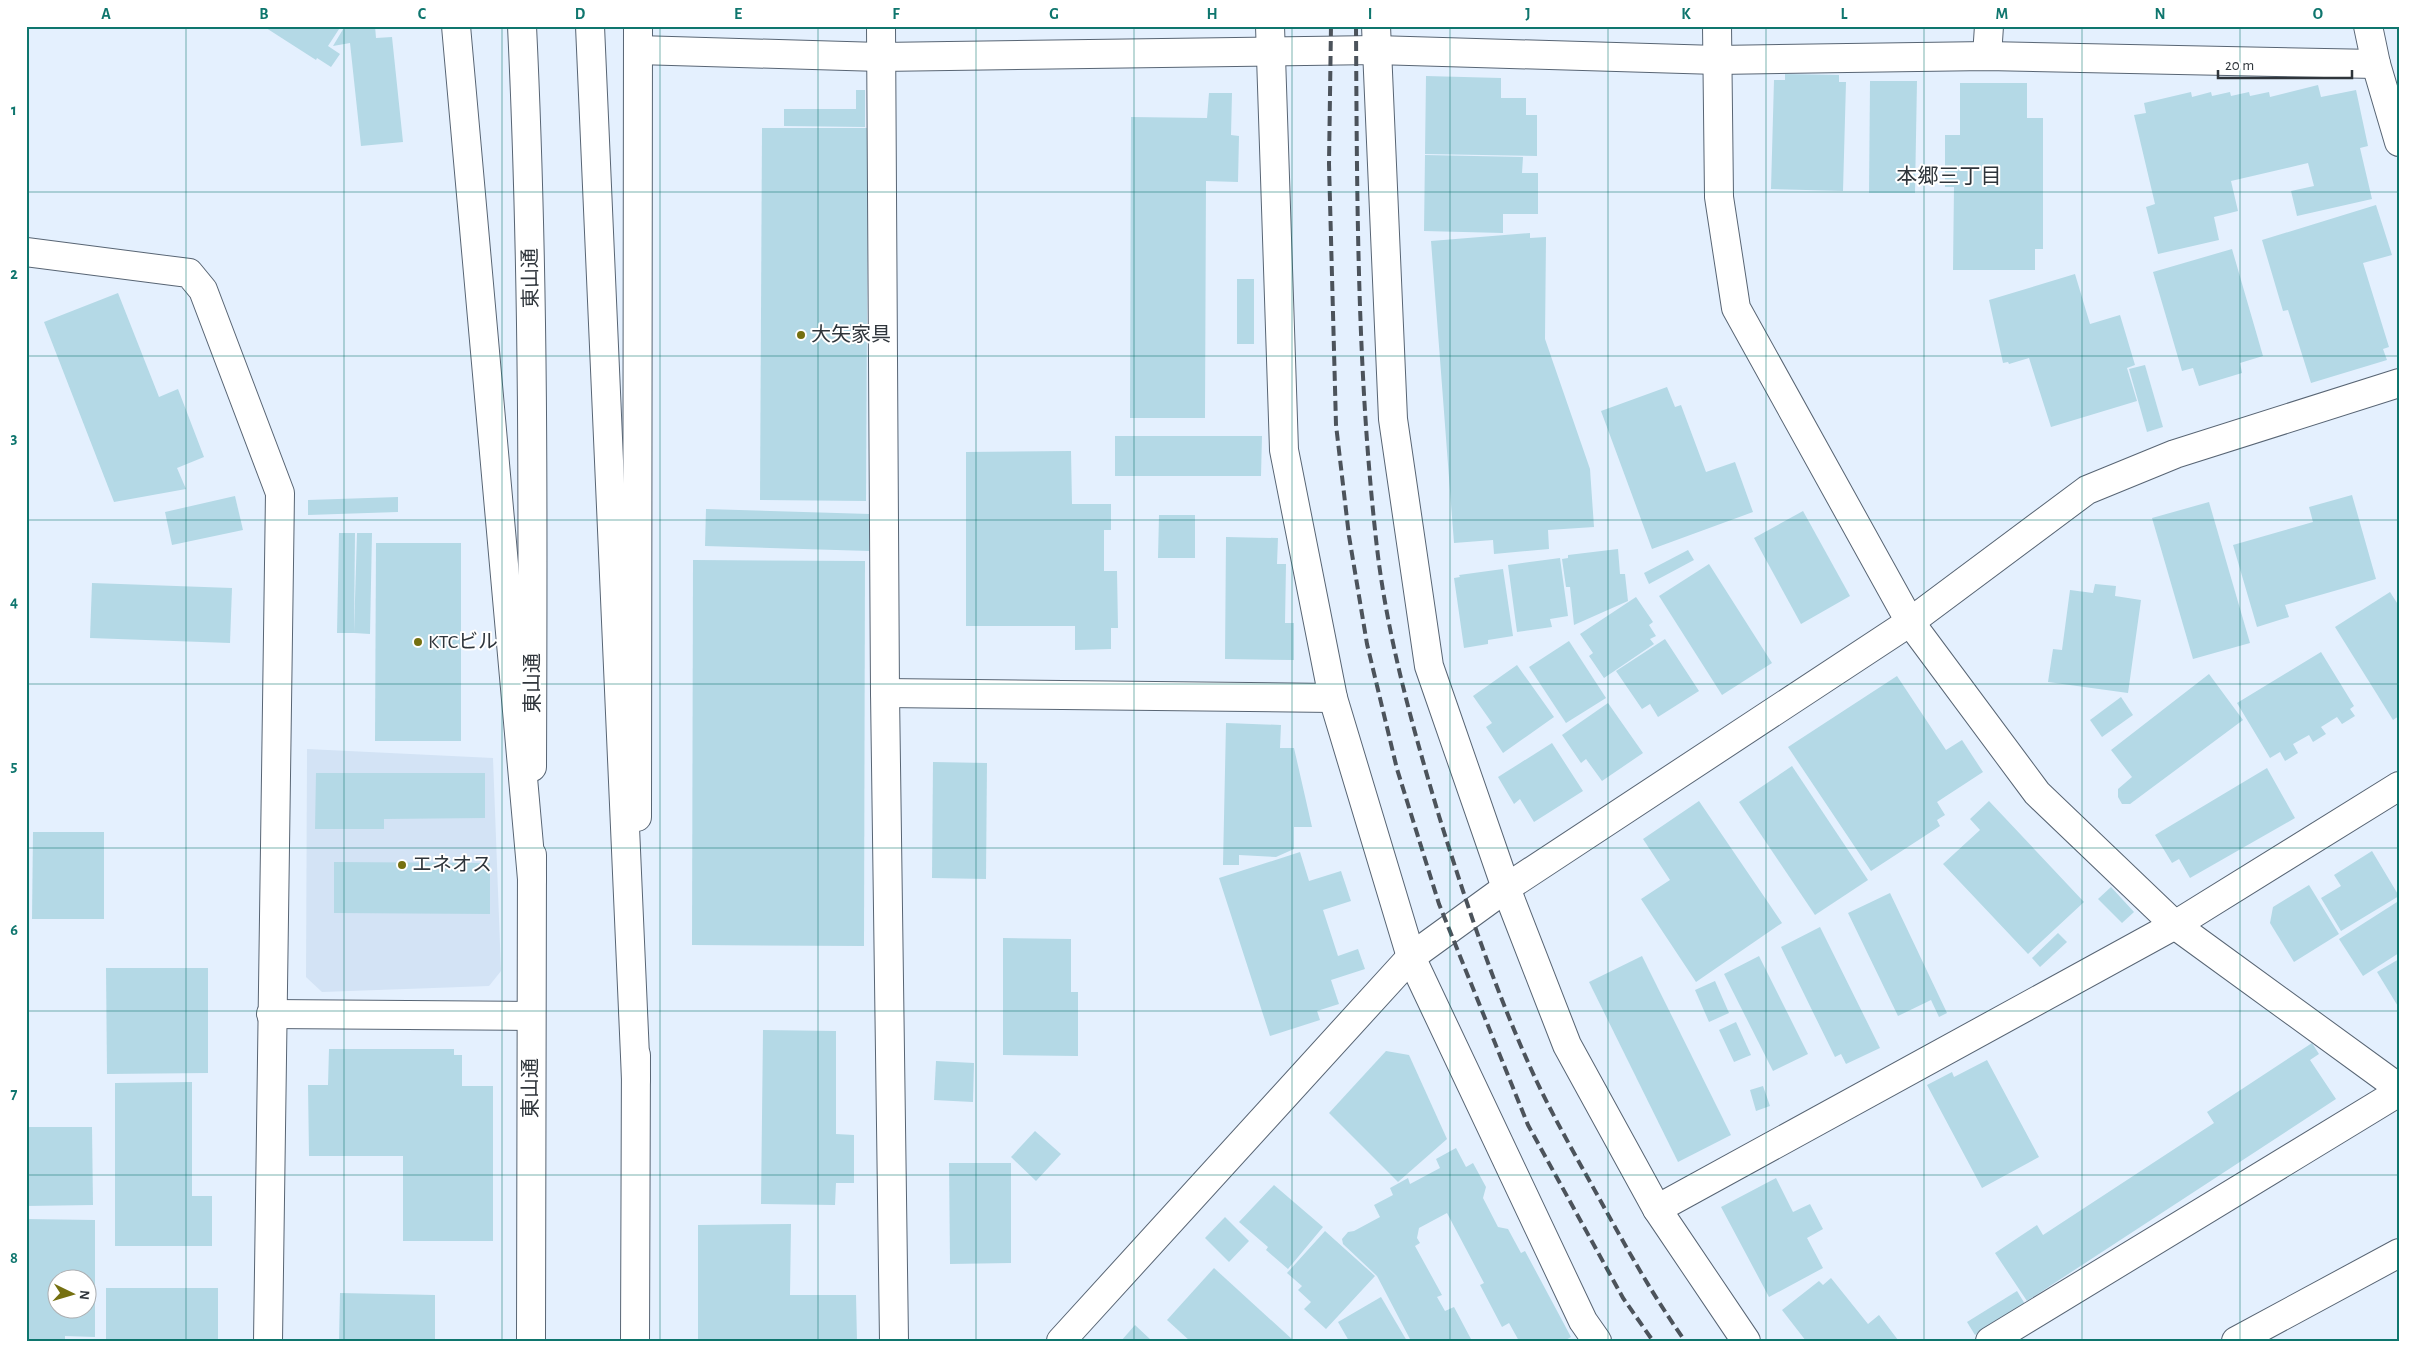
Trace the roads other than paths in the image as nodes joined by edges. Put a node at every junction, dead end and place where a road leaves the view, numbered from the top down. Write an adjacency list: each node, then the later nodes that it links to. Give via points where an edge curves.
1 (454, 26): 23 (main road)
2 (522, 26): 23 (main road, 東山通, via 533,351)
3 (590, 26): 29 (main road)
4 (881, 26): 13 (main road)
5 (1270, 26): 11 (main road)
6 (1717, 26): 14 (main road)
7 (1989, 26): 12 (main road)
8 (2368, 26): 15 (main road)
9 (638, 38): 13 (main road); 29 (main road)
10 (1376, 38): 11 (main road); 14 (main road); 24 (main road, via 1393,419 1429,666)
11 (1270, 53): 13 (main road); 21 (main road, via 1284,450)
12 (1987, 56): 14 (main road); 15 (main road)
13 (880, 57): 20 (main road)
14 (1717, 60): 19 (main road, via 1719,197 1736,308)
15 (2376, 64): 16 (main road)
16 (2399, 142)
17 (26, 252): 27 (main road, via 189,273 203,290 280,493)
18 (2399, 383): 19 (main road, via 2175,454 2087,490)
19 (1910, 622): 24 (main road); 25 (main road, via 2037,793)
20 (885, 692): 21 (main road); 37 (main road)
21 (1333, 698): 26 (main road)
22 (2399, 786): 25 (main road)
23 (532, 879): 28 (main road, 東山通)
24 (1506, 888): 26 (main road); 32 (main road, via 1567,1045)
25 (2175, 925): 30 (main road); 32 (main road)
26 (1411, 957): 38 (main road); 39 (main road, via 1579,1312)
27 (271, 1014): 28 (main road); 34 (main road)
28 (530, 1016): 35 (main road, 東山通)
29 (636, 1079): 36 (main road)
30 (2399, 1088)
31 (2399, 1092): 41 (main road)
32 (1657, 1209): 40 (main road)
33 (2399, 1253): 42 (main road)
34 (268, 1341)
35 (531, 1341)
36 (634, 1341)
37 (894, 1341)
38 (1061, 1341)
39 (1597, 1341)
40 (1746, 1341)
41 (1990, 1341)
42 (2236, 1341)

